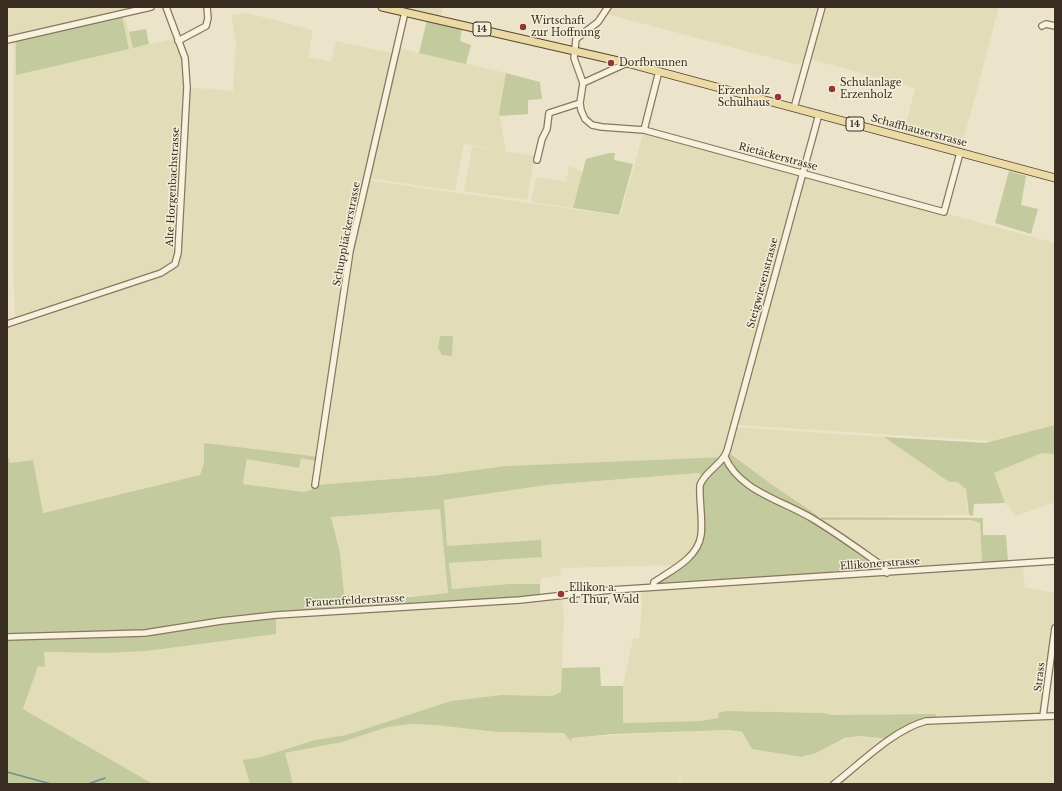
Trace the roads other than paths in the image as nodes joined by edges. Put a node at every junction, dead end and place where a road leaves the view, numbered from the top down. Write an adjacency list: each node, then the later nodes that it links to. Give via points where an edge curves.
1 (151, 7): 11 (street)
2 (166, 7): 12 (street, Alte Horgenbachstrasse)
3 (207, 7): 12 (street, via 206,26)
4 (382, 7): 7 (main road, Schaffhauserstrasse / 14)
5 (608, 7): 13 (street, via 598,22 576,39)
6 (822, 7): 18 (street)
7 (393, 8): 8 (main road, Schaffhauserstrasse / 14)
8 (405, 12): 13 (main road, Schaffhauserstrasse / 14); 27 (street, Schuppliäckerstrasse, via 350,251)
9 (1042, 26): 10 (street)
10 (1055, 26)
11 (7, 40)
12 (178, 41): 25 (street, Alte Horgenbachstrasse, via 187,68 187,87 178,253 175,264 161,274)
13 (574, 50): 14 (main road, Schaffhauserstrasse / 14); 16 (street, via 574,58)
14 (627, 62): 15 (main road, Schaffhauserstrasse / 14); 16 (street)
15 (659, 71): 18 (main road, Schaffhauserstrasse / 14); 20 (street)
16 (583, 83): 17 (street)
17 (580, 103): 20 (street, Rietäckerstrasse, via 585,118 592,124); 22 (street, via 549,113 548,129 542,139)
18 (794, 108): 19 (main road, Schaffhauserstrasse / 14)
19 (819, 114): 21 (main road, Schaffhauserstrasse / 14); 23 (street, Steigwiesenstrasse)
20 (644, 130): 23 (street, Rietäckerstrasse)
21 (960, 152): 23 (street, Rietäckerstrasse, via 944,212); 24 (main road, Schaffhauserstrasse / 14)
22 (537, 160)
23 (803, 173): 26 (street, Steigwiesenstrasse)
24 (1055, 178)
25 (7, 324)
26 (725, 457): 29 (street, via 728,465 738,476 759,491 814,519 884,567); 31 (street, via 708,472 700,485 699,545 693,554 654,582)
27 (316, 485)
28 (1055, 561): 29 (street, Ellikonerstrasse)
29 (887, 573): 30 (street, Ellikonerstrasse)
30 (705, 584): 31 (street, Frauenfelderstrasse)
31 (653, 587): 33 (street, Frauenfelderstrasse, via 520,600 248,617 145,633)
32 (1055, 628): 34 (street, Strass)
33 (7, 637)
34 (1044, 716): 35 (street); 36 (street, via 926,722 914,725 890,739)
35 (1055, 716)
36 (834, 784)

